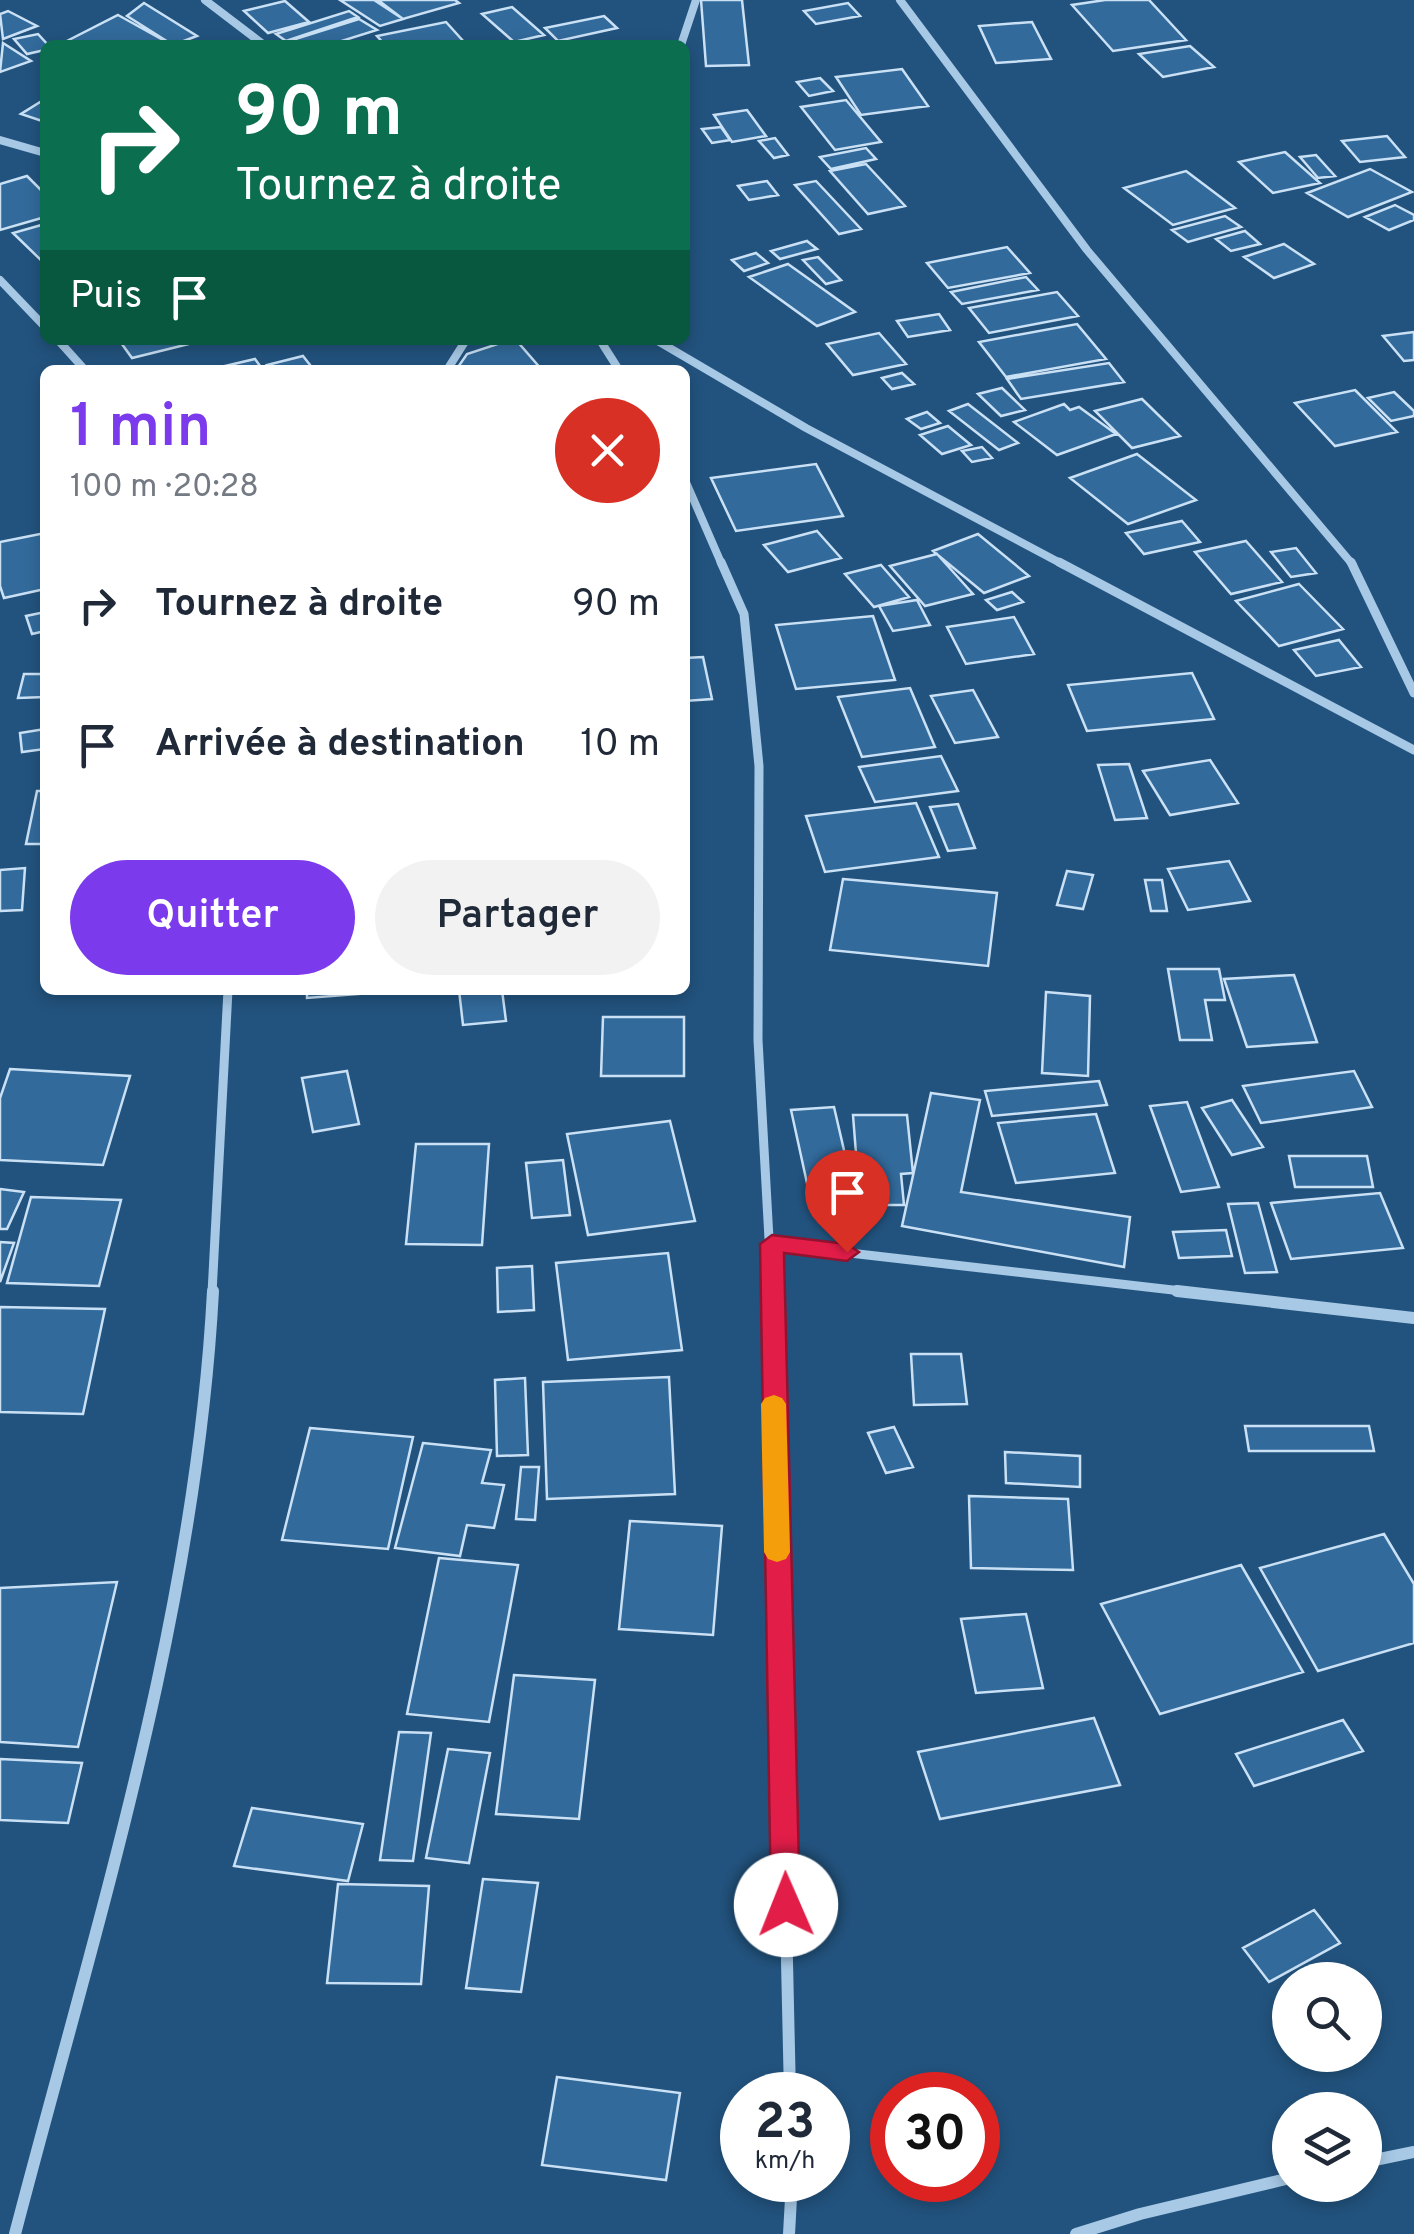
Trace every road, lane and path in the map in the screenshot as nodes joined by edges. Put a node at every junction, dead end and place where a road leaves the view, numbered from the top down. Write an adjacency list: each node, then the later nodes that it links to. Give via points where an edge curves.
1 (205, 0): 4 (street)
2 (696, 0): 5 (street)
3 (900, 0): 14 (street, via 1087,250 1355,568)
4 (257, 40)
5 (684, 40)
6 (0, 140): 7 (street)
7 (40, 152)
8 (0, 280): 9 (street)
9 (40, 322)
10 (62, 345): 12 (street)
11 (665, 345): 15 (street, via 806,428)
12 (80, 365)
13 (690, 491): 17 (street, via 744,614 754,692 758,1040)
14 (1414, 692)
15 (1414, 750)
16 (228, 995): 24 (street, via 208,1381 164,1663)
17 (772, 1244): 18 (street); 19 (street)
18 (1414, 1318)
19 (790, 2072)
20 (1414, 2152): 21 (street)
21 (1382, 2159)
22 (1272, 2182): 26 (street)
23 (791, 2202): 25 (street)
24 (14, 2234)
25 (789, 2234)
26 (1076, 2234)

